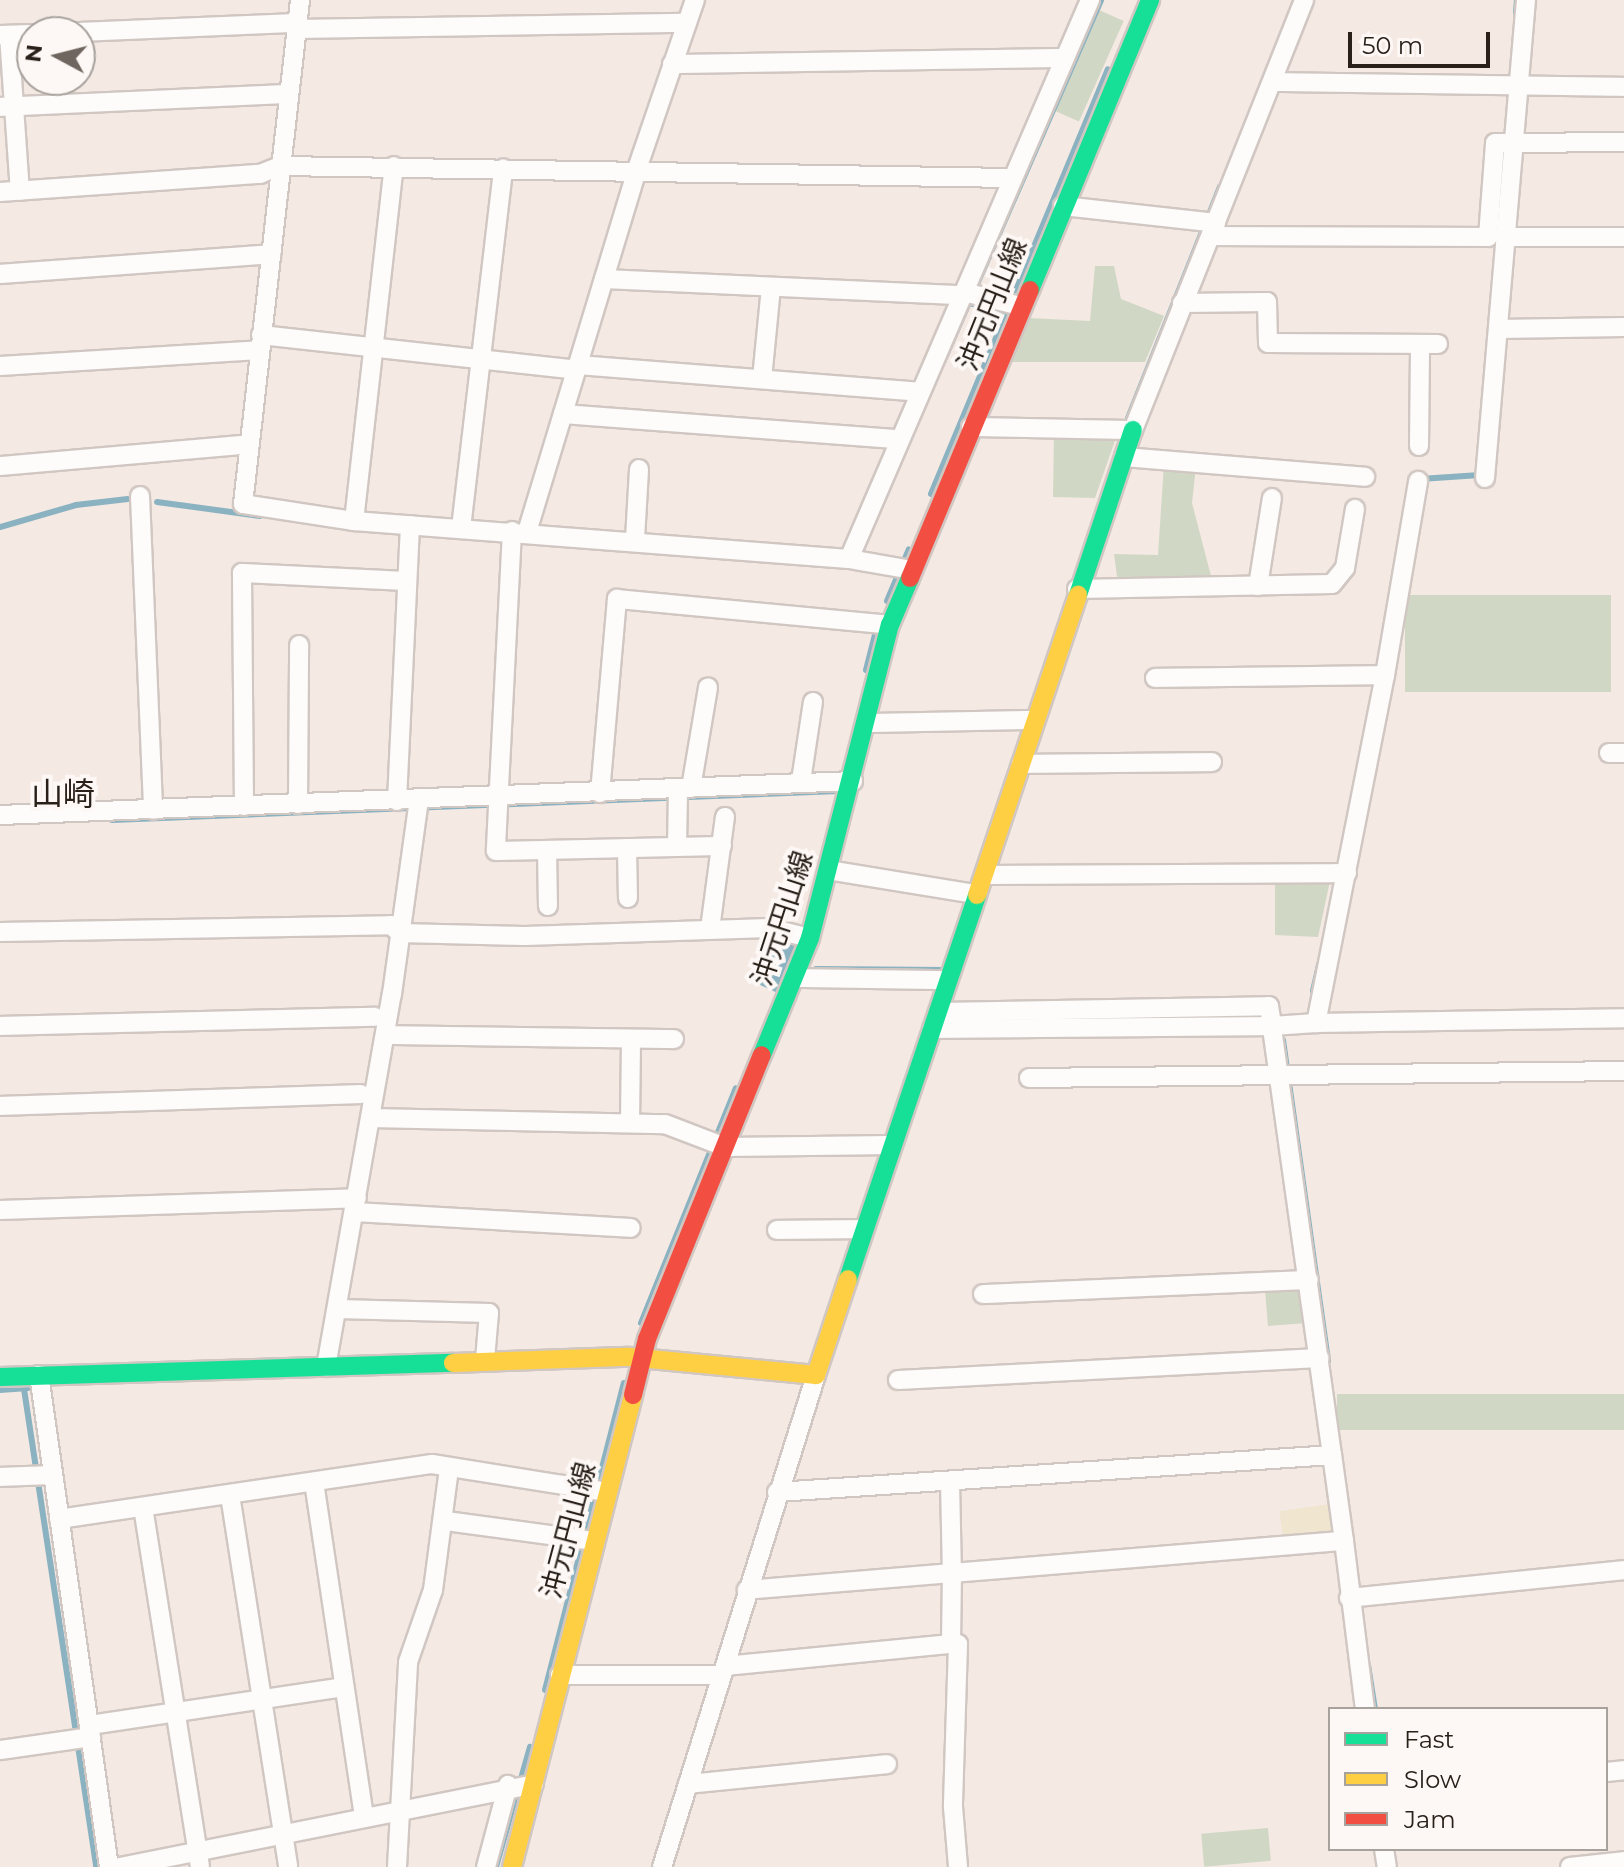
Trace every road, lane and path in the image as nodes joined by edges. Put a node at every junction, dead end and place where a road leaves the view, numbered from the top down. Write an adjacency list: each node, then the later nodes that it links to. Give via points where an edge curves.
1 (300, 0): 8 (street)
2 (695, 0): 7 (street)
3 (1090, 0): 11 (street)
4 (1150, 0): 27 (main road, 沖元円山線)
5 (1304, 0): 13 (street)
6 (1526, 0): 14 (street)
7 (687, 23): 8 (street); 12 (street)
8 (296, 26): 9 (street); 16 (street)
9 (96, 32)
10 (5, 35): 17 (street)
11 (1065, 58): 12 (street); 24 (street)
12 (672, 64): 23 (street)
13 (1274, 82): 14 (street); 28 (street)
14 (1513, 86): 15 (street); 18 (street)
15 (1624, 87)
16 (288, 94): 17 (street); 20 (street)
17 (7, 106): 25 (street)
18 (1509, 142): 19 (street); 28 (street, via 1495,143 1488,237); 29 (street)
19 (1624, 142)
20 (280, 166): 21 (street); 25 (street, via 260,174); 31 (street)
21 (394, 166): 22 (street); 41 (street)
22 (503, 168): 23 (street); 42 (street)
23 (637, 169): 24 (street); 33 (street)
24 (1013, 178): 35 (street)
25 (20, 191): 26 (street)
26 (0, 192)
27 (1063, 206): 28 (street); 37 (main road, 沖元円山線)
28 (1209, 226): 36 (street)
29 (1504, 237): 30 (street); 39 (street)
30 (1624, 237)
31 (271, 254): 32 (street); 40 (street)
32 (0, 274)
33 (604, 279): 34 (street); 44 (street)
34 (771, 288): 35 (street); 45 (street)
35 (969, 294): 37 (street); 46 (street)
36 (1182, 303): 49 (street); 52 (street, via 1267,302 1268,343 1429,344)
37 (1013, 304): 48 (main road, 沖元円山線)
38 (1624, 327): 39 (street)
39 (1498, 329): 57 (street)
40 (260, 343): 41 (street); 43 (street); 51 (street)
41 (373, 348): 42 (street); 62 (street)
42 (480, 359): 44 (street); 64 (street)
43 (0, 366)
44 (577, 368): 45 (street); 47 (street)
45 (762, 379): 46 (street)
46 (919, 392): 50 (street)
47 (563, 414): 50 (street); 65 (street)
48 (971, 427): 49 (street); 68 (main road, 沖元円山線)
49 (1127, 428): 53 (main road)
50 (898, 439): 67 (street)
51 (249, 444): 54 (street); 62 (street, via 243,504)
52 (1419, 446)
53 (1124, 457): 56 (street); 71 (main road)
54 (0, 466)
55 (639, 469): 66 (street)
56 (1365, 477)
57 (1485, 478)
58 (1418, 481): 74 (street)
59 (140, 496): 91 (street)
60 (1272, 498): 70 (street)
61 (1355, 509): 70 (street, via 1345,568 1332,584)
62 (354, 521): 63 (street)
63 (410, 525): 64 (street); 69 (street)
64 (461, 528): 65 (street)
65 (519, 531): 66 (street); 88 (street)
66 (635, 539): 67 (street)
67 (853, 559): 68 (street)
68 (904, 567): 72 (main road, 沖元円山線)
69 (407, 581): 86 (street); 89 (street, via 242,573)
70 (1258, 586): 71 (street)
71 (1077, 589): 78 (main road)
72 (882, 623): 79 (main road, 沖元円山線); 84 (street, via 617,599)
73 (299, 645): 87 (street)
74 (1379, 675): 75 (street); 99 (street)
75 (1155, 678)
76 (708, 687): 85 (street)
77 (813, 702): 82 (street)
78 (1029, 720): 79 (street); 81 (main road)
79 (867, 723): 83 (main road, 沖元円山線)
80 (1212, 762): 81 (street)
81 (1021, 764): 100 (main road)
82 (801, 781): 83 (street); 85 (street, via 797,786)
83 (843, 781): 98 (main road, 沖元円山線)
84 (600, 793): 85 (street); 88 (street)
85 (681, 793): 95 (street)
86 (397, 801): 87 (street); 90 (street)
87 (298, 804): 89 (street)
88 (494, 804): 90 (street); 97 (street, via 496,851)
89 (244, 806): 91 (street)
90 (418, 807): 105 (street)
91 (153, 810): 92 (street)
92 (0, 815)
93 (725, 817): 94 (street)
94 (722, 846): 95 (street); 104 (street)
95 (677, 847): 96 (street)
96 (627, 848): 97 (street); 102 (street)
97 (547, 850): 103 (street)
98 (828, 870): 101 (street); 107 (main road, 沖元円山線)
99 (1340, 873): 100 (street); 113 (street)
100 (985, 875): 101 (main road)
101 (973, 894): 109 (main road)
102 (628, 898)
103 (548, 906)
104 (710, 929): 105 (street); 107 (street)
105 (396, 930): 106 (street); 116 (street)
106 (0, 932)
107 (802, 935): 108 (main road, 沖元円山線)
108 (795, 978): 109 (street); 126 (main road, 沖元円山線)
109 (944, 980): 112 (main road)
110 (375, 1017): 114 (street)
111 (1624, 1018): 113 (street)
112 (936, 1020): 115 (street, via 1269,1006); 127 (main road)
113 (1316, 1023): 115 (street)
114 (0, 1026)
115 (1272, 1026): 120 (street)
116 (385, 1035): 118 (street); 124 (street)
117 (674, 1039): 118 (street)
118 (631, 1041): 125 (street)
119 (1624, 1071): 120 (street)
120 (1286, 1077): 121 (street); 133 (street)
121 (1029, 1078)
122 (361, 1094): 123 (street)
123 (0, 1106)
124 (371, 1118): 125 (street); 128 (street)
125 (630, 1123): 126 (street, via 665,1124)
126 (717, 1144): 127 (street); 137 (main road, 沖元円山線)
127 (888, 1145): 131 (main road)
128 (352, 1201): 129 (street); 130 (street); 135 (street)
129 (0, 1210)
130 (631, 1228)
131 (860, 1229): 132 (street); 140 (main road)
132 (777, 1230)
133 (1309, 1280): 134 (street); 136 (street)
134 (983, 1294)
135 (338, 1309): 138 (street, via 489,1313); 139 (street)
136 (1319, 1358): 143 (street); 144 (street)
137 (635, 1359): 138 (main road); 140 (main road); 150 (main road, 沖元円山線)
138 (485, 1360): 139 (main road)
139 (326, 1367): 141 (main road)
140 (812, 1374): 151 (street)
141 (39, 1375): 142 (main road); 146 (street)
142 (0, 1377)
143 (898, 1380)
144 (1332, 1455): 148 (street); 157 (street)
145 (449, 1468): 149 (street, via 432,1464); 150 (street); 155 (street)
146 (42, 1475): 147 (street); 154 (street)
147 (0, 1477)
148 (950, 1481): 151 (street); 159 (street)
149 (314, 1482): 152 (street); 165 (street)
150 (598, 1490): 156 (main road, 沖元円山線)
151 (777, 1492): 160 (street)
152 (230, 1495): 153 (street); 166 (street)
153 (143, 1507): 154 (street); 168 (street)
154 (59, 1519): 169 (street)
155 (446, 1521): 156 (street); 174 (street, via 433,1590 408,1662)
156 (585, 1540): 164 (main road, 沖元円山線)
157 (1344, 1541): 159 (street); 161 (street)
158 (1624, 1570): 161 (street)
159 (952, 1573): 160 (street); 162 (street)
160 (747, 1590): 163 (street)
161 (1349, 1598): 167 (street)
162 (951, 1644): 163 (street); 186 (street, via 958,1644 953,1807)
163 (723, 1671): 164 (street); 173 (street)
164 (560, 1675): 172 (main road, 沖元円山線)
165 (343, 1687): 166 (street); 175 (street)
166 (259, 1699): 168 (street); 176 (street)
167 (1365, 1707)
168 (174, 1713): 169 (street); 177 (street)
169 (83, 1735): 170 (street); 179 (street)
170 (0, 1750)
171 (887, 1764): 173 (street)
172 (520, 1784): 174 (street); 183 (street); 184 (main road, 沖元円山線)
173 (688, 1784): 185 (street)
174 (398, 1809): 175 (street); 182 (street)
175 (364, 1816): 176 (street)
176 (281, 1833): 177 (street); 181 (street)
177 (198, 1858): 180 (street)
178 (1624, 1861): 187 (street)
179 (109, 1867)
180 (120, 1867)
181 (288, 1867)
182 (397, 1867)
183 (486, 1867)
184 (512, 1867)
185 (662, 1867)
186 (958, 1867)
187 (1570, 1867)

